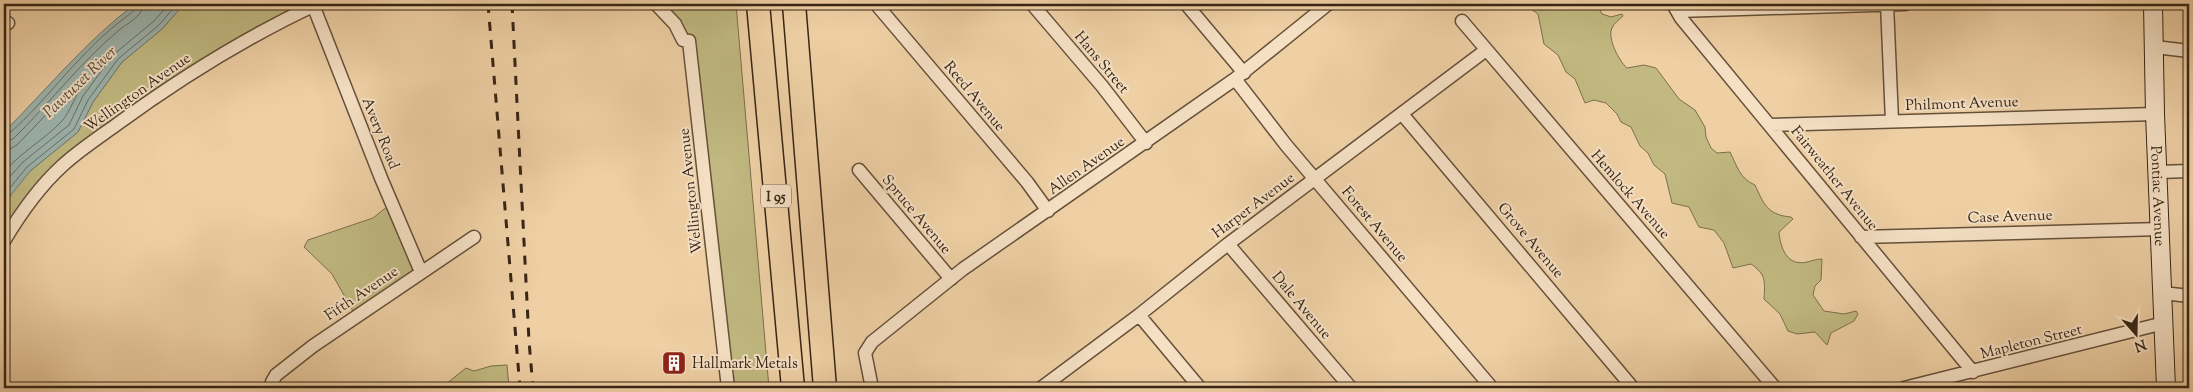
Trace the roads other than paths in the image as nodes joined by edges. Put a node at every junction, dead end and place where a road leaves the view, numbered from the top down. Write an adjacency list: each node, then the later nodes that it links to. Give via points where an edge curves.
1 (656, 4): 43 (street, Wellington Avenue, via 675,24 683,40 688,41)
2 (758, 4): 44 (highway, I 95)
3 (794, 4): 45 (highway, I 95)
4 (876, 4): 27 (street, Reed Avenue)
5 (1032, 4): 22 (street, Hans Street)
6 (1186, 4): 17 (street, Forest Avenue)
7 (1328, 4): 17 (street, Allen Avenue)
8 (1887, 4): 9 (street); 12 (street); 20 (street)
9 (1905, 4)
10 (2153, 4): 14 (main road, Pontiac Avenue)
11 (315, 5): 31 (street, Wellington Avenue, via 162,91 63,165 30,202); 33 (street, Avery Road)
12 (1676, 7): 21 (street, Fairweather Avenue, via 1681,18)
13 (1462, 21): 15 (street, Hemlock Avenue)
14 (2155, 47): 16 (street); 19 (main road, Pontiac Avenue)
15 (1486, 50): 18 (street, Harper Avenue); 53 (street, Hemlock Avenue)
16 (2189, 50)
17 (1239, 76): 22 (street, Allen Avenue); 26 (street, Forest Avenue)
18 (1402, 114): 26 (street, Harper Avenue); 52 (street, Grove Avenue)
19 (2155, 114): 20 (street, Philmont Avenue); 25 (main road, Pontiac Avenue)
20 (1892, 121): 21 (street, Philmont Avenue)
21 (1770, 125): 30 (street, Fairweather Avenue)
22 (1146, 143): 27 (street, Allen Avenue)
23 (859, 170): 34 (street, Spruce Avenue)
24 (2189, 171): 25 (street)
25 (2158, 172): 28 (main road, Pontiac Avenue)
26 (1315, 179): 32 (street, Harper Avenue); 51 (street, Forest Avenue)
27 (1048, 211): 34 (street, Allen Avenue)
28 (2160, 229): 30 (street, Case Avenue); 35 (main road, Pontiac Avenue)
29 (474, 237): 33 (street, Fifth Avenue)
30 (1861, 237): 39 (street, Fairweather Avenue)
31 (4, 241)
32 (1228, 244): 37 (street, Harper Avenue); 50 (street, Dale Avenue)
33 (421, 272): 42 (street, Fifth Avenue, via 276,375)
34 (951, 279): 46 (street, Allen Avenue, via 872,342 865,353)
35 (2163, 294): 36 (street); 38 (main road, Pontiac Avenue)
36 (2189, 296)
37 (1138, 315): 40 (street, Harper Avenue); 49 (street)
38 (2164, 324): 39 (street, Mapleton Street); 55 (main road, Pontiac Avenue)
39 (1973, 372): 41 (street, Mapleton Street)
40 (1055, 378): 47 (street, Harper Avenue); 48 (street)
41 (1949, 383): 54 (street, Mapleton Street)
42 (275, 385)
43 (728, 388)
44 (793, 388)
45 (825, 388)
46 (872, 388)
47 (1041, 388)
48 (1063, 388)
49 (1200, 388)
50 (1351, 388)
51 (1492, 388)
52 (1633, 388)
53 (1775, 388)
54 (1904, 388)
55 (2166, 388)

